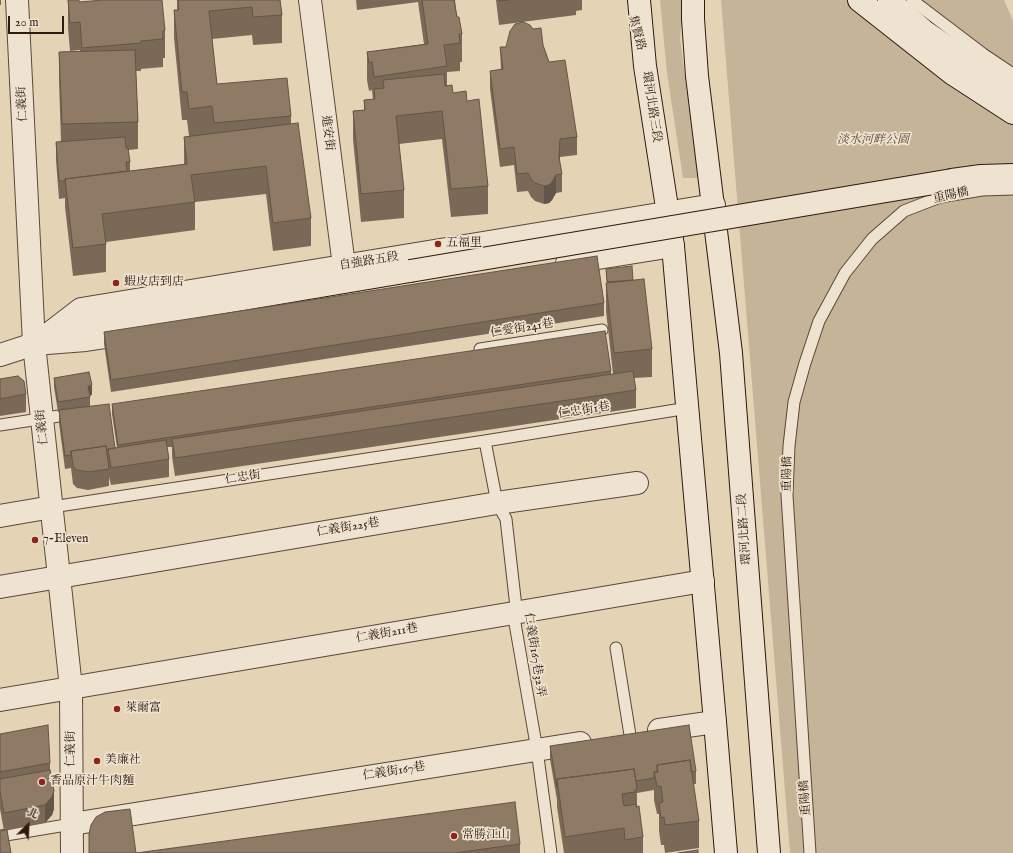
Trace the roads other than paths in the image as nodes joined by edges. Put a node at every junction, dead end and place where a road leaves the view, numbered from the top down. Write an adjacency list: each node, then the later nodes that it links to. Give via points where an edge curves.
1 (18, 0): 22 (street, 仁義街)
2 (310, 0): 20 (street, 進安街)
3 (627, 0): 9 (street, 集賢路)
4 (639, 0): 9 (street, 環河北路三段)
5 (693, 0): 17 (street, via 697,76)
6 (859, 0): 12 (street, via 953,74)
7 (889, 0): 11 (street, via 924,31)
8 (912, 0): 10 (lane)
9 (645, 66): 18 (street, 環河北路三段)
10 (1013, 74)
11 (1013, 92)
12 (1013, 113)
13 (1013, 175): 14 (street)
14 (952, 180): 16 (lane, 重陽橋); 22 (street, bridge, via 83,326)
15 (1013, 189): 16 (lane, 重陽橋)
16 (982, 190): 50 (lane, 重陽橋, via 940,197 904,211 872,240 845,273 819,321 794,402 788,446 787,495)
17 (714, 205): 18 (street, 自強路五段); 49 (street, 環河北路二段, via 731,353)
18 (668, 213): 19 (street); 20 (street, 自強路五段)
19 (673, 246): 22 (street, 自強路五段, via 86,340); 25 (street)
20 (344, 266): 22 (street, 自強路五段, via 81,309)
21 (602, 330): 23 (lane, 仁愛街241巷)
22 (34, 344): 24 (street, 自強路五段); 27 (street, 仁義街)
23 (468, 351)
24 (0, 355)
25 (688, 408): 29 (lane, 仁忠街1巷); 35 (street)
26 (82, 412): 27 (lane)
27 (42, 418): 28 (lane); 32 (street, 仁義街)
28 (0, 425)
29 (486, 441): 31 (lane, 仁義街167巷32弄); 32 (lane, 仁忠街)
30 (637, 483): 31 (street, 仁義街225巷)
31 (497, 503): 34 (street, 仁義街225巷); 37 (lane, 仁義街167巷32弄, via 506,519 516,607)
32 (52, 507): 33 (street, 仁忠街); 34 (street, 仁義街)
33 (0, 516)
34 (60, 576): 36 (street, 仁義街225巷); 39 (street, 仁義街)
35 (703, 581): 37 (street, 仁義街211巷); 41 (street)
36 (0, 587)
37 (513, 612): 39 (street, 仁義街211巷); 43 (lane, 仁義街167巷32弄)
38 (616, 648): 42 (lane)
39 (71, 688): 40 (street, 仁義街211巷); 44 (street, 仁義街)
40 (0, 700)
41 (715, 722): 42 (street, 仁義街167巷); 48 (street)
42 (614, 737): 43 (street, 仁義街167巷)
43 (537, 750): 44 (street, 仁義街167巷); 47 (lane, 仁義街167巷32弄)
44 (72, 824): 45 (lane); 46 (street, 仁義街)
45 (0, 836)
46 (72, 853)
47 (551, 853)
48 (726, 853)
49 (769, 853)
50 (810, 853)

